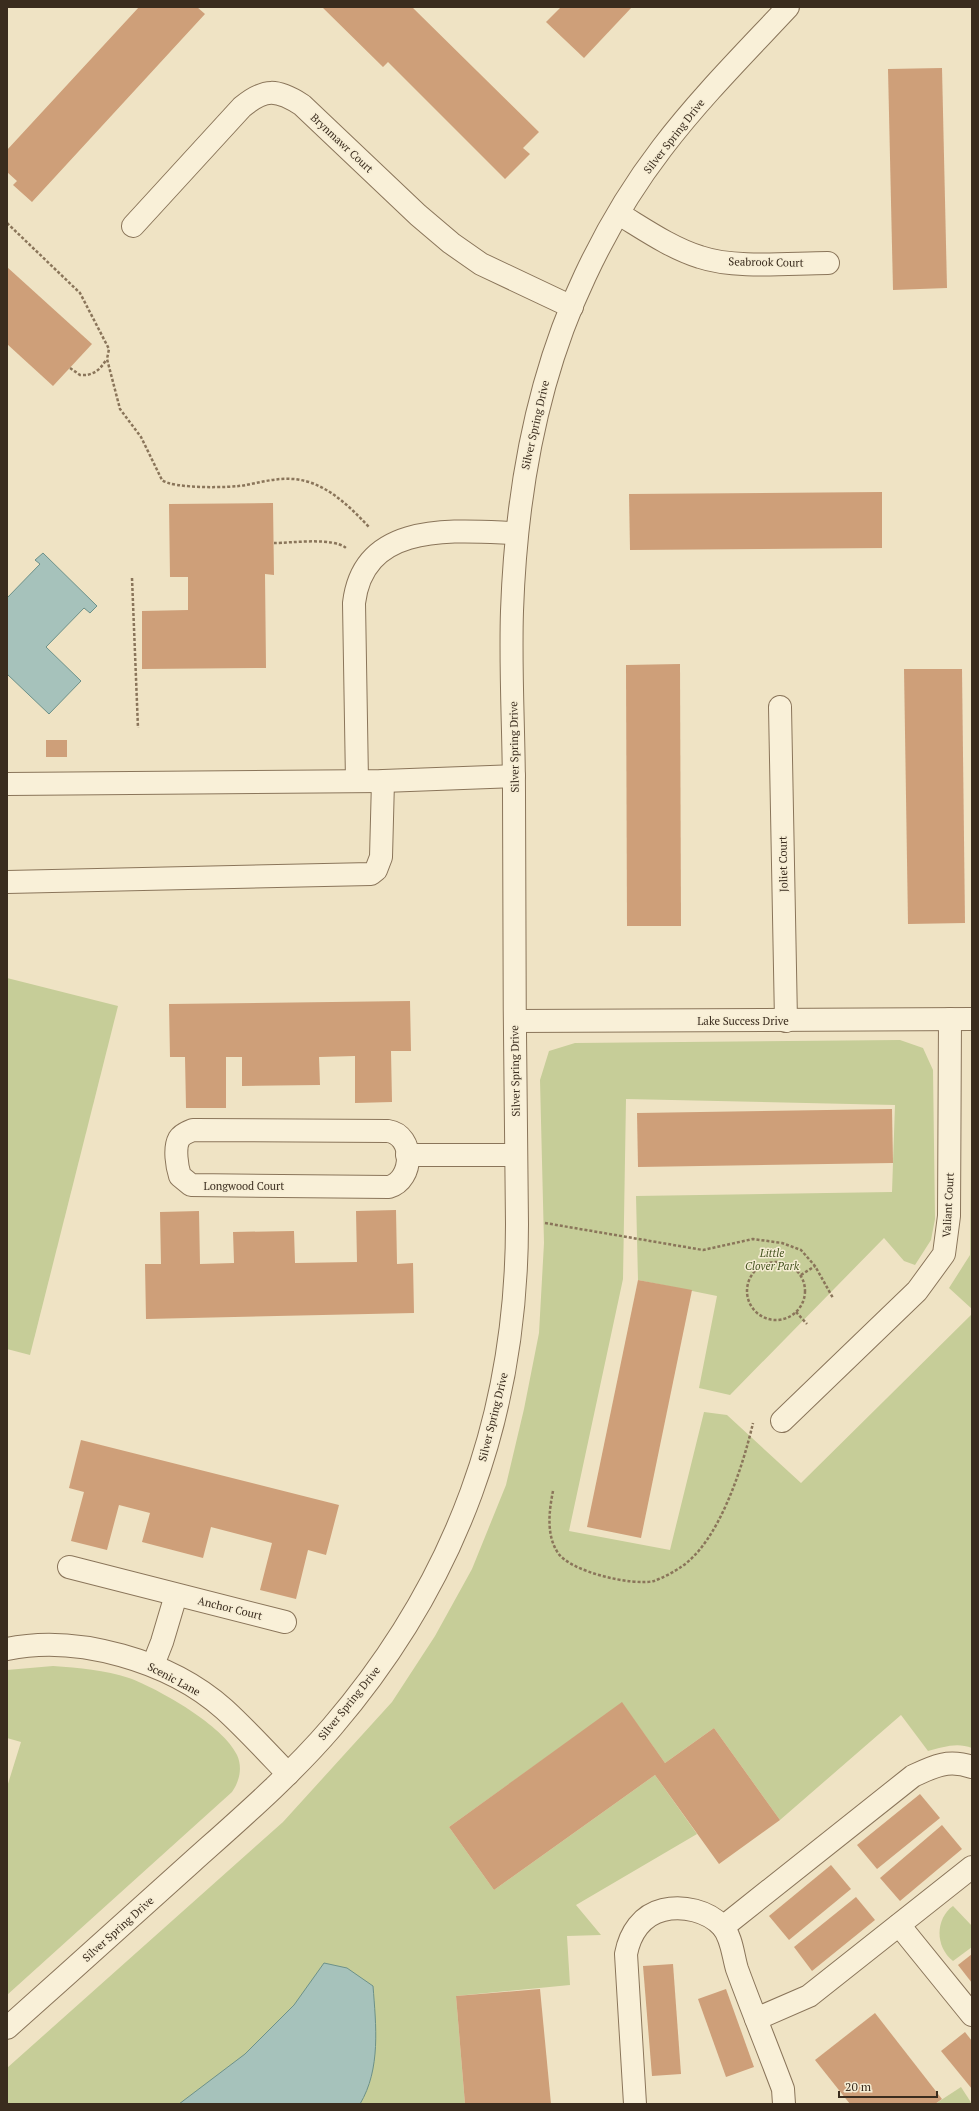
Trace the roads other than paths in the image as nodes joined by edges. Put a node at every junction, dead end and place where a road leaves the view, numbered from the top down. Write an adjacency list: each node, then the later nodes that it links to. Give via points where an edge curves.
1 (788, 7): 2 (street, Silver Spring Drive, via 705,96 663,147)
2 (618, 214): 4 (street, Seabrook Court, via 699,257 740,263); 5 (street, Silver Spring Drive, via 585,276)
3 (133, 226): 5 (street, Brynmawr Court, via 242,107 256,96 272,92 288,96 302,105 451,243 482,264)
4 (828, 263)
5 (572, 308): 6 (street, Silver Spring Drive, via 559,337 544,385 528,454)
6 (516, 533): 8 (street, Silver Spring Drive, via 512,615); 9 (street, via 420,534 384,548 370,561 356,588 354,603)
7 (780, 707): 16 (street, Joliet Court)
8 (514, 776): 10 (street); 15 (street, Silver Spring Drive)
9 (358, 781): 10 (street); 11 (street)
10 (383, 781): 12 (street, via 381,857 376,870 371,874)
11 (7, 784)
12 (7, 882)
13 (950, 1019): 14 (street, Lake Success Drive); 16 (street, Lake Success Drive); 19 (street, Valiant Court, via 949,1216 944,1254 917,1291)
14 (972, 1019)
15 (514, 1021): 16 (street, Lake Success Drive); 18 (street, Silver Spring Drive)
16 (786, 1021)
17 (407, 1155): 17 (street, Longwood Court, via 402,1138 396,1132 388,1131 192,1130 179,1139 177,1146 180,1176 191,1185 200,1186 389,1187 403,1178); 18 (street)
18 (516, 1155): 26 (street, Silver Spring Drive, via 515,1292 503,1385 487,1450 458,1530 413,1616 384,1661 332,1727)
19 (782, 1421)
20 (69, 1568): 21 (street, Anchor Court)
21 (176, 1595): 22 (street, Anchor Court); 24 (street)
22 (285, 1622)
23 (7, 1650): 24 (street, Scenic Lane, via 52,1645 87,1647 115,1652)
24 (152, 1665): 26 (street, Scenic Lane, via 191,1686 223,1708)
25 (972, 1767): 29 (street, via 958,1762 936,1765 913,1776)
26 (288, 1774): 32 (street, Silver Spring Drive)
27 (972, 1868): 28 (street)
28 (899, 1925): 30 (street); 31 (street, via 809,1996)
29 (723, 1927): 31 (street); 33 (street, via 701,1912 672,1908 648,1916 637,1927 628,1942 626,1954)
30 (972, 2015)
31 (756, 2019): 34 (street, via 783,2090)
32 (7, 2028)
33 (635, 2104)
34 (784, 2104)

